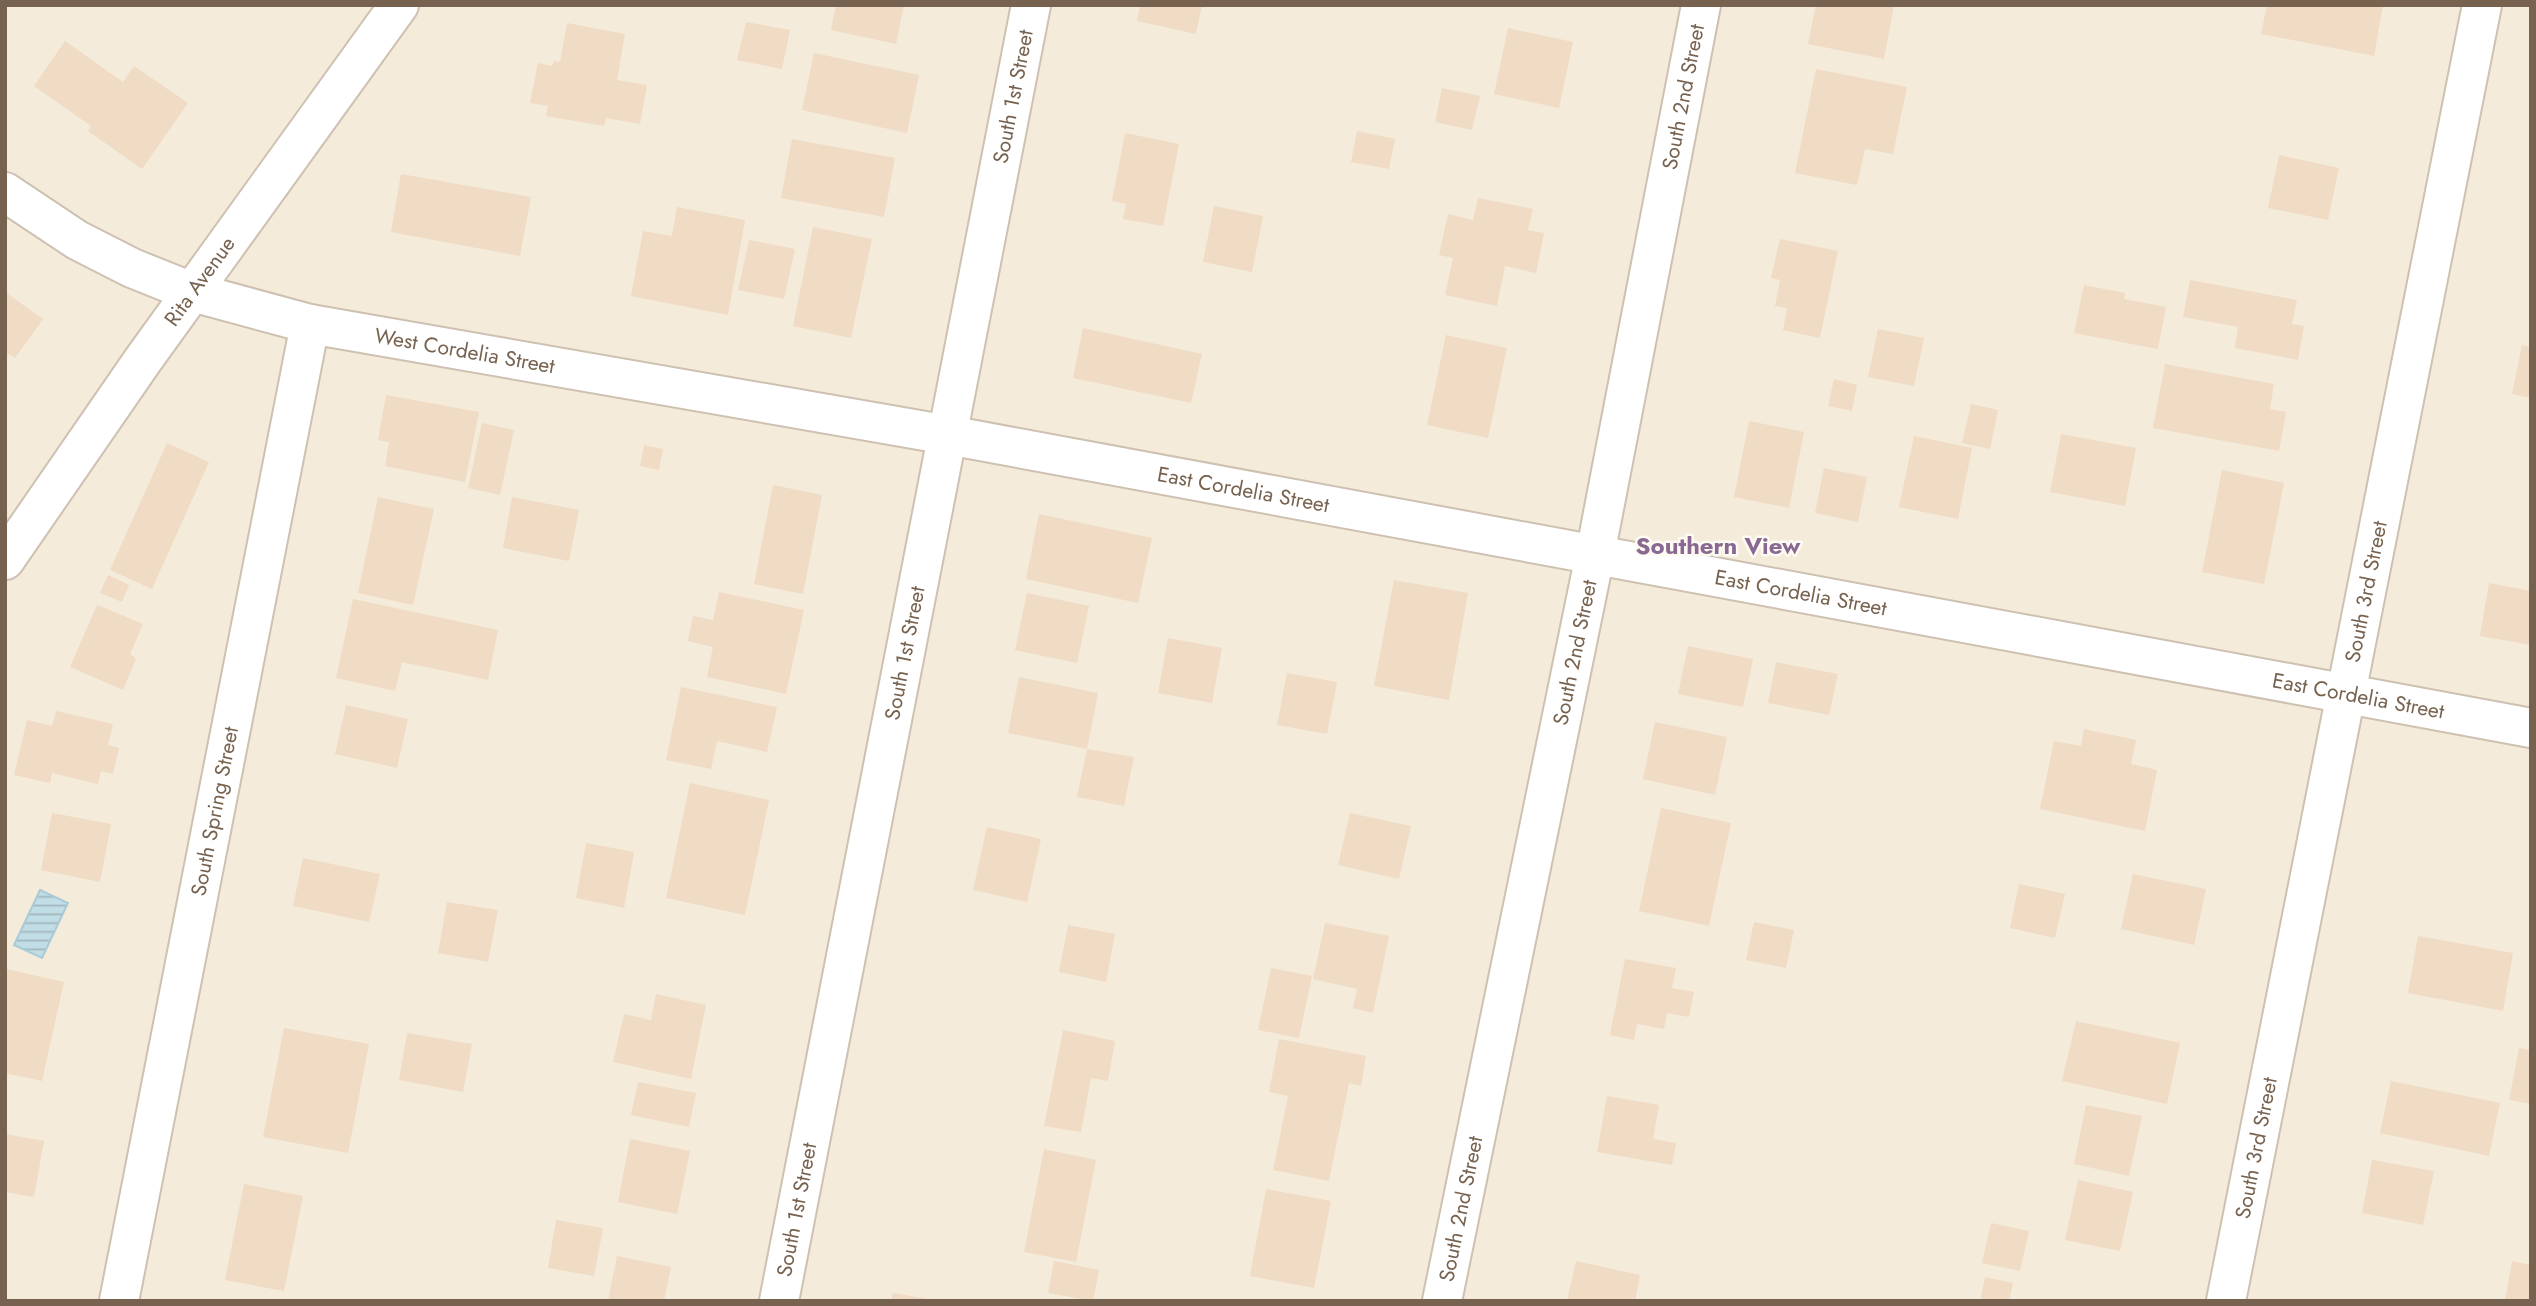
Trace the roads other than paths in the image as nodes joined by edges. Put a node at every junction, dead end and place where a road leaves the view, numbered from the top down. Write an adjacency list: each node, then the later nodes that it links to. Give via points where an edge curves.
1 (399, 5): 6 (street, Rita Avenue)
2 (1031, 5): 8 (street, South 1st Street)
3 (1701, 5): 9 (street, South 2nd Street)
4 (2482, 5): 11 (street, South 3rd Street)
5 (5, 192): 6 (street, West Cordelia Street, via 77,240)
6 (192, 292): 7 (street, West Cordelia Street); 10 (street, Rita Avenue)
7 (310, 324): 8 (street, West Cordelia Street); 13 (street, South Spring Street)
8 (948, 435): 9 (street, East Cordelia Street); 14 (street, South 1st Street)
9 (1595, 555): 11 (street, East Cordelia Street); 15 (street, South 2nd Street)
10 (5, 560)
11 (2346, 692): 12 (street, East Cordelia Street); 16 (street, South 3rd Street)
12 (2531, 728)
13 (119, 1301)
14 (779, 1301)
15 (1442, 1301)
16 (2226, 1301)

